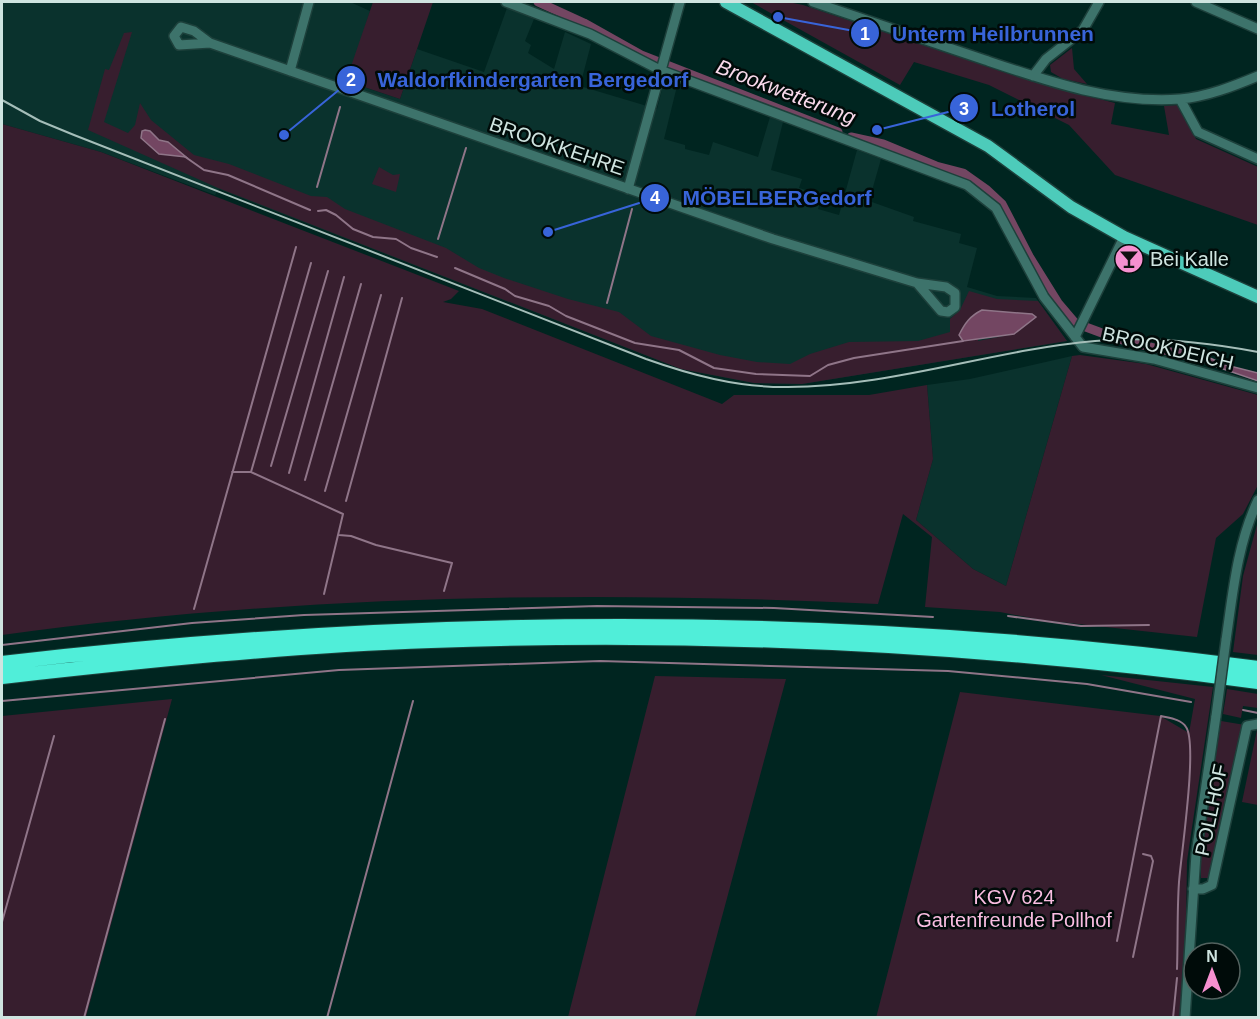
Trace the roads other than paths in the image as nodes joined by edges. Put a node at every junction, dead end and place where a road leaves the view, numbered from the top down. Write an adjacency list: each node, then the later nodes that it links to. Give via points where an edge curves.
1 (309, 2): 11 (street)
2 (506, 2): 10 (street, BROOKDEICH)
3 (680, 2): 10 (street)
4 (726, 2): 17 (main road, via 988,146 1071,207)
5 (813, 2): 12 (street)
6 (1099, 2): 12 (street, via 1083,30 1046,59)
7 (1196, 2): 8 (street)
8 (1258, 29)
9 (210, 43): 11 (street, BROOKKEHRE)
10 (661, 65): 16 (street); 20 (street, BROOKDEICH, via 976,190 996,208 1044,297)
11 (290, 71): 16 (street, BROOKKEHRE)
12 (1033, 76): 14 (street, via 1116,95)
13 (1258, 76): 14 (street)
14 (1180, 99): 15 (street, via 1198,132)
15 (1258, 159)
16 (628, 189): 18 (street, BROOKKEHRE, via 772,239)
17 (1124, 237): 19 (main road); 20 (street)
18 (917, 283)
19 (1258, 297)
20 (1078, 328): 21 (street, BROOKDEICH, via 1085,348 1154,359)
21 (1258, 388)
22 (1258, 500): 28 (street, POLLHOF, bridge, via 1239,555)
23 (2, 663): 24 (highway, via 322,633 654,625 972,639)
24 (1258, 668)
25 (2, 676): 26 (highway, via 325,647 654,639 970,652)
26 (1258, 682)
27 (1254, 724): 28 (street, POLLHOF, via 1247,726 1212,885)
28 (1192, 889): 29 (street, POLLHOF)
29 (1185, 1017)

